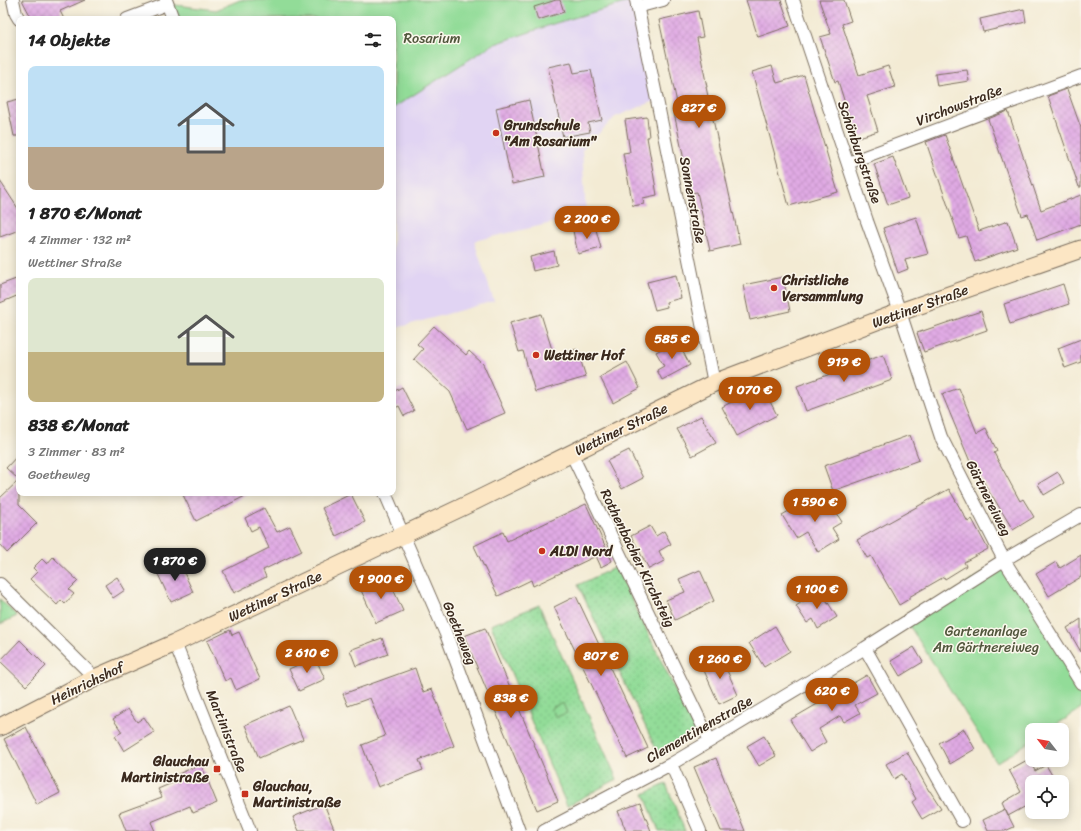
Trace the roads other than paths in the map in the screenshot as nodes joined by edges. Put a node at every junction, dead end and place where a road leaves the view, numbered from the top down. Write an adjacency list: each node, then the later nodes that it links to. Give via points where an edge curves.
1 (14, 0): 6 (street)
2 (664, 0): 5 (street)
3 (793, 0): 10 (street, Schönburgstraße)
4 (166, 2): 7 (street); 8 (street)
5 (636, 3): 13 (street, Sonnenstraße)
6 (18, 16)
7 (134, 16)
8 (172, 16)
9 (1081, 76): 10 (street, Virchowstraße)
10 (848, 163): 12 (street, Schönburgstraße)
11 (1081, 249): 12 (street, Wettiner Straße)
12 (900, 312): 13 (street, Wettiner Straße); 18 (street, Gärtnereiweg, via 941,437)
13 (714, 383): 14 (street, Wettiner Straße)
14 (571, 454): 17 (street, Wettiner Straße); 25 (street, Rothenbacher Kirchsteig)
15 (386, 496): 17 (street, Goetheweg)
16 (1081, 515): 18 (street, Clementinenstraße)
17 (403, 535): 20 (street, Wettiner Straße); 29 (street, Goetheweg, via 446,634)
18 (1004, 560): 21 (street, Clementinenstraße); 23 (street, Gärtnereiweg)
19 (0, 584): 22 (street)
20 (175, 643): 22 (street, Heinrichshof); 28 (street, Martinistraße)
21 (865, 648): 25 (street, Clementinenstraße); 27 (street)
22 (95, 678): 24 (street, Heinrichshof)
23 (1081, 683)
24 (0, 727)
25 (710, 741): 26 (street, Clementinenstraße)
26 (671, 764): 30 (street, Clementinenstraße); 31 (street)
27 (962, 820)
28 (250, 831)
29 (519, 831)
30 (544, 831)
31 (700, 831)

